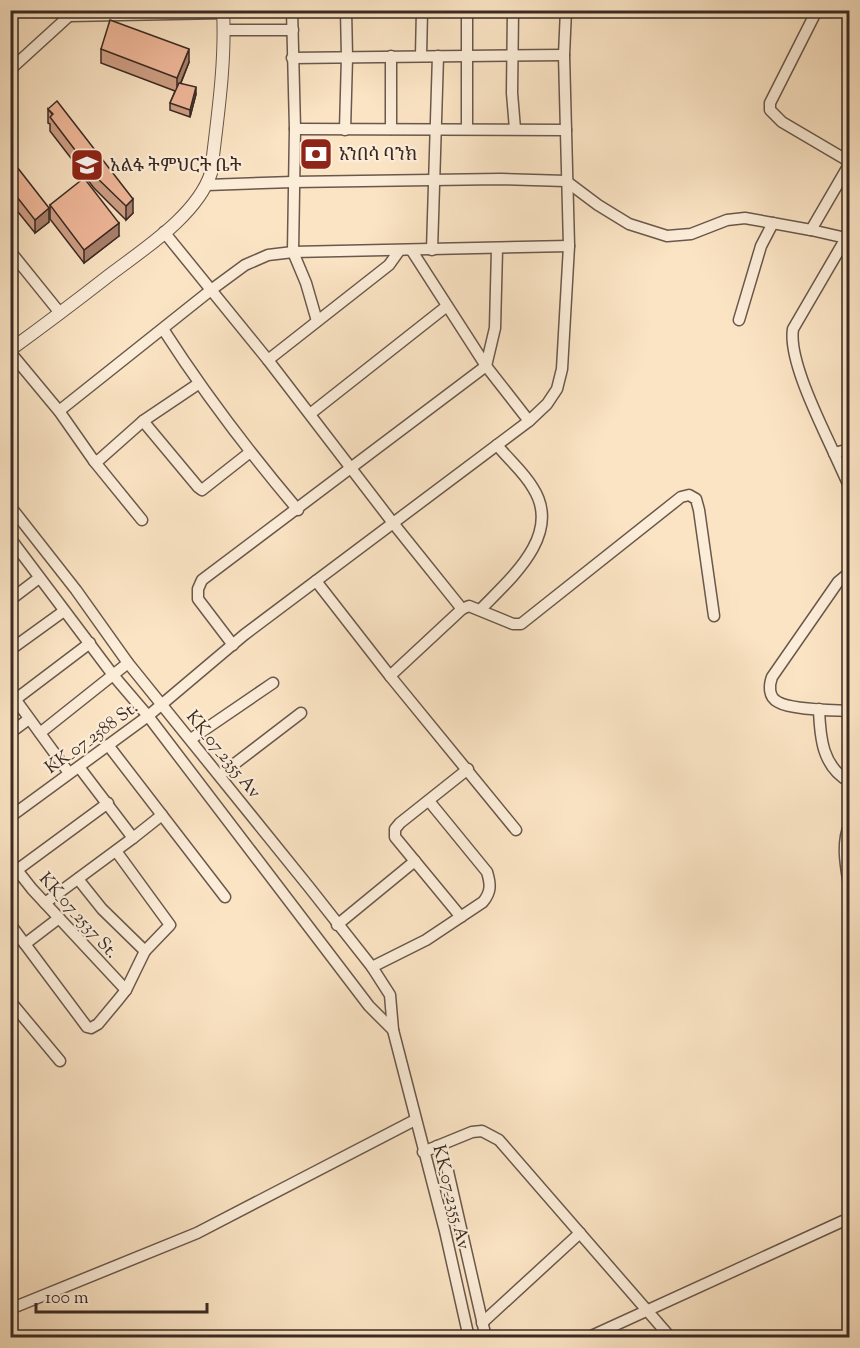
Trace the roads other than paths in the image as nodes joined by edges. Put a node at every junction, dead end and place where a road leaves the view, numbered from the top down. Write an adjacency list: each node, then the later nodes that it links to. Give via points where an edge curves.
1 (292, 10): 11 (street)
2 (346, 10): 18 (street)
3 (422, 10): 15 (street)
4 (467, 10): 17 (street)
5 (513, 10): 12 (street)
6 (566, 10): 13 (street, KK_07_2588 St.)
7 (817, 10): 28 (street, via 770,110 782,122)
8 (223, 12): 9 (street); 10 (street)
9 (65, 13): 20 (street)
10 (224, 30): 11 (street); 32 (street)
11 (293, 30): 19 (street)
12 (514, 54): 13 (street); 17 (street); 26 (street)
13 (564, 55): 27 (street, KK_07_2588 St.)
14 (392, 56): 15 (street); 18 (street); 23 (street)
15 (422, 56): 16 (street)
16 (438, 56): 17 (street); 24 (street)
17 (466, 56): 25 (street)
18 (347, 57): 19 (street); 22 (street)
19 (292, 58): 21 (street)
20 (11, 67)
21 (295, 129): 22 (street); 31 (street)
22 (345, 129): 23 (street)
23 (391, 129): 24 (street)
24 (436, 129): 25 (street); 29 (street)
25 (467, 129): 26 (street)
26 (515, 129): 27 (street)
27 (566, 130): 30 (street, KK_07_2588 St.)
28 (849, 163): 34 (street)
29 (434, 181): 30 (street); 31 (street); 39 (street)
30 (566, 181): 33 (street, via 629,224 667,236 691,234 727,220 745,218); 37 (street, KK_07_2588 St.)
31 (293, 182): 32 (street); 43 (street)
32 (207, 185): 35 (street)
33 (773, 223): 34 (street); 47 (street, via 761,246)
34 (811, 230): 36 (street)
35 (164, 232): 44 (street); 46 (street)
36 (848, 239): 61 (street, via 792,336 803,378)
37 (569, 246): 38 (street); 57 (street, KK_07_2588 St., via 562,369 548,404)
38 (497, 249): 39 (street); 52 (street, via 495,328)
39 (432, 250): 42 (street)
40 (10, 251): 46 (street)
41 (399, 251): 42 (street); 43 (street); 48 (street, via 389,265)
42 (412, 251): 45 (street)
43 (293, 252): 44 (street, via 268,255); 48 (street)
44 (211, 290): 49 (street); 51 (street)
45 (447, 306): 52 (street); 55 (street)
46 (60, 313): 50 (street)
47 (739, 320)
48 (317, 321): 51 (street)
49 (163, 329): 53 (street); 54 (street)
50 (10, 351): 54 (street)
51 (268, 360): 55 (street)
52 (486, 366): 57 (street); 63 (street)
53 (198, 384): 56 (street); 60 (street)
54 (59, 411): 62 (street)
55 (310, 414): 63 (street)
56 (143, 421): 60 (street, via 202,490); 62 (street)
57 (529, 421): 58 (street, KK_07_2588 St.)
58 (496, 445): 68 (street, KK_07_2588 St.); 75 (street, via 533,486 542,513 537,542 521,568)
59 (849, 448): 61 (street)
60 (249, 453): 66 (street)
61 (834, 453): 64 (street)
62 (94, 461): 67 (street)
63 (352, 468): 66 (street); 68 (street)
64 (849, 488)
65 (10, 506): 81 (street, KK_07_2355 Av)
66 (298, 510): 79 (street, via 202,580 198,599)
67 (142, 520)
68 (393, 523): 72 (street, KK_07_2588 St.); 74 (street)
69 (12, 542): 71 (street, KK_07_2355 Av)
70 (849, 572): 87 (street, via 838,582 769,687 777,702)
71 (39, 578): 73 (street); 76 (street, KK_07_2355 Av)
72 (316, 581): 79 (street, KK_07_2588 St.); 83 (street)
73 (10, 600)
74 (462, 609): 75 (street, via 469,606); 83 (street)
75 (480, 610): 77 (street, via 521,624 689,495 696,499 699,510)
76 (64, 611): 78 (street, KK_07_2355 Av); 80 (street)
77 (714, 615)
78 (90, 643): 82 (street, KK_07_2355 Av); 85 (street)
79 (232, 645): 86 (street, KK_07_2588 St.)
80 (10, 650)
81 (128, 663): 82 (street); 86 (street, KK_07_2355 Av)
82 (113, 675): 90 (street, KK_07_2355 Av); 93 (street)
83 (390, 676): 97 (street)
84 (273, 684): 94 (street)
85 (13, 695): 91 (street)
86 (162, 704): 90 (street, KK_07_2588 St.); 94 (street, KK_07_2355 Av)
87 (819, 709): 88 (street); 100 (street, via 820,739 828,763)
88 (849, 711)
89 (300, 714): 99 (street)
90 (147, 716): 95 (street, KK_07_2588 St.); 125 (street, KK_07_2355 Av, via 369,1006)
91 (29, 719): 92 (street); 93 (street)
92 (10, 733)
93 (40, 733): 98 (street)
94 (191, 740): 99 (street, KK_07_2355 Av)
95 (108, 746): 96 (street, KK_07_2588 St.); 103 (street)
96 (79, 767): 98 (street, KK_07_2588 St.); 102 (street)
97 (468, 769): 101 (street); 106 (street)
98 (69, 773): 104 (street, KK_07_2588 St.)
99 (220, 776): 119 (street, KK_07_2355 Av)
100 (849, 782)
101 (429, 801): 110 (street, via 395,829 395,837); 116 (street, via 487,872 488,895)
102 (108, 803): 107 (street); 111 (street)
103 (162, 816): 107 (street); 114 (street)
104 (10, 817)
105 (849, 824): 113 (street, via 845,834)
106 (516, 830)
107 (133, 838): 108 (street)
108 (116, 851): 112 (street); 121 (street, via 169,922 169,928)
109 (10, 861): 111 (street, KK_07_2537 St.)
110 (415, 861): 116 (street); 119 (street)
111 (17, 870): 115 (street, KK_07_2537 St.)
112 (78, 879): 115 (street); 121 (street)
113 (849, 892)
114 (225, 897)
115 (45, 903): 117 (street, KK_07_2537 St.)
116 (461, 917): 122 (street)
117 (59, 918): 120 (street); 123 (street, KK_07_2537 St.)
118 (10, 924): 120 (street)
119 (337, 925): 122 (street, KK_07_2355 Av)
120 (25, 944): 123 (street, via 87,1027 98,1024)
121 (144, 951): 123 (street)
122 (372, 967): 125 (street, KK_07_2355 Av, via 390,995)
123 (126, 990)
124 (10, 1001): 126 (street)
125 (393, 1030): 127 (street, KK_07_2355 Av)
126 (60, 1061)
127 (415, 1120): 129 (street, KK_07_2355 Av); 132 (street, via 197,1233)
128 (437, 1146): 129 (street); 131 (street, via 482,1131 499,1140); 134 (street, via 447,1167)
129 (423, 1152): 135 (street, KK_07_2355 Av)
130 (843, 1221): 133 (street)
131 (580, 1233): 133 (street); 134 (street)
132 (10, 1309)
133 (647, 1310): 137 (street); 138 (street)
134 (482, 1323): 136 (street)
135 (469, 1338)
136 (486, 1338)
137 (587, 1338)
138 (671, 1338)

